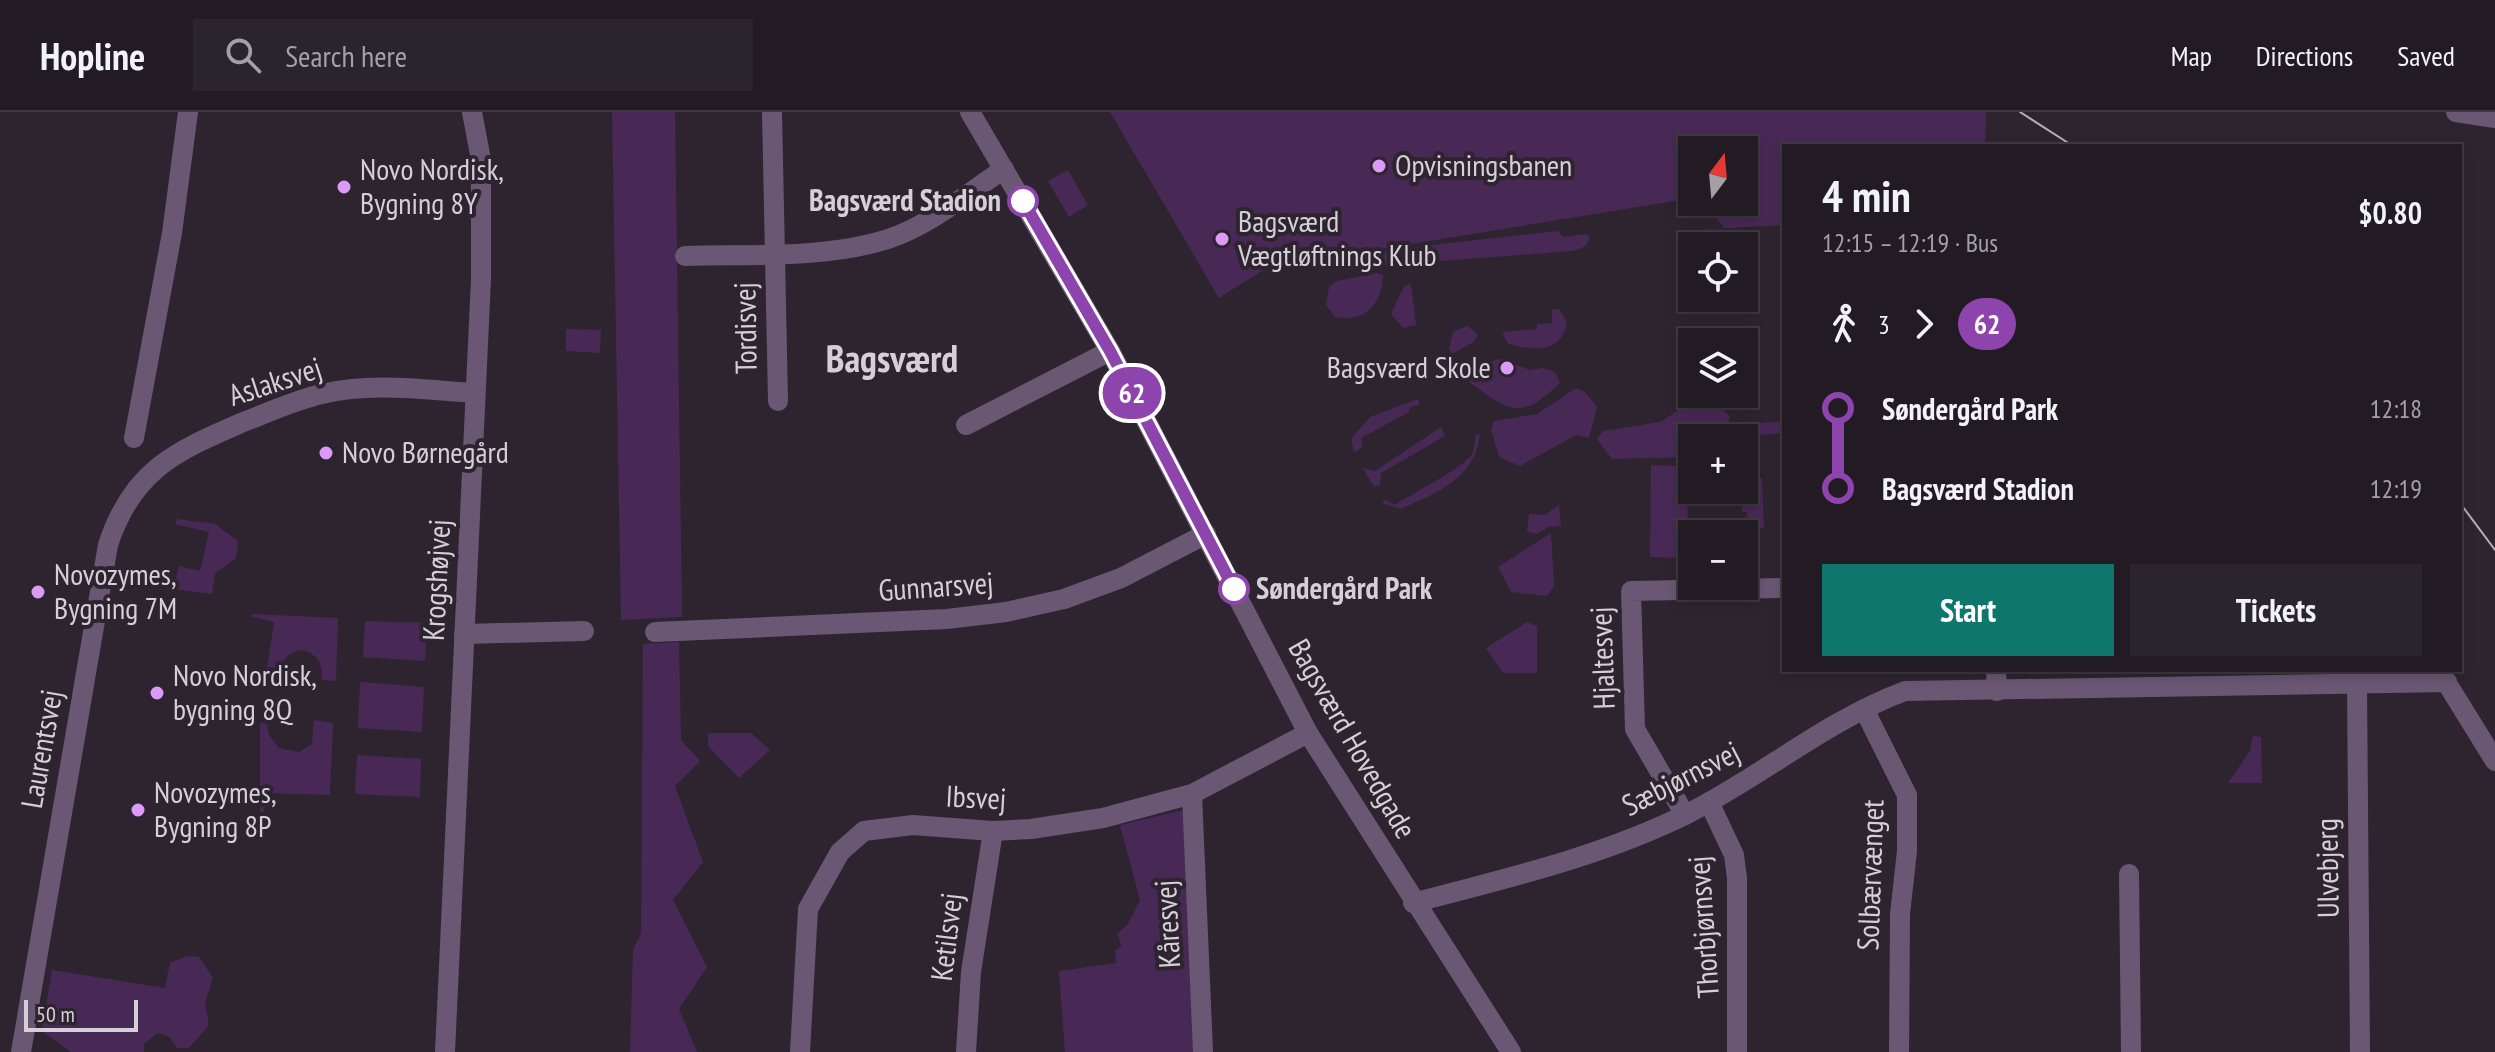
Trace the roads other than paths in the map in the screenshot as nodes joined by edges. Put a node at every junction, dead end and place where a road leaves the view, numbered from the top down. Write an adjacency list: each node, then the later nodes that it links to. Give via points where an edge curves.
1 (188, 112): 14 (street)
2 (472, 112): 11 (street, Krogshøjvej, via 482,182)
3 (772, 112): 8 (street, Tordisvej)
4 (970, 112): 7 (street, Bagsværd Hovedgade)
5 (2456, 112): 6 (street)
6 (2495, 118)
7 (1004, 169): 8 (street, Tordisvej, via 890,238); 10 (street, Bagsværd Hovedgade)
8 (774, 254): 9 (street, Tordisvej); 12 (street, Tordisvej)
9 (685, 256)
10 (1110, 351): 13 (street); 16 (street, Bagsværd Hovedgade)
11 (475, 393): 15 (street, Aslaksvej, via 387,389 321,394 195,443); 20 (street, Krogshøjvej)
12 (778, 401)
13 (966, 425)
14 (134, 438)
15 (153, 469): 37 (street, Laurentsvej, via 117,518 108,545)
16 (1206, 534): 19 (street, Gunnarsvej, via 1121,578 1006,612); 29 (street, Bagsværd Hovedgade)
17 (1782, 588): 33 (street, Hjaltesvej, via 1631,591 1635,729)
18 (584, 631): 20 (street)
19 (655, 632)
20 (464, 634): 38 (street, Krogshøjvej)
21 (1996, 672): 27 (street)
22 (2443, 676): 26 (street, Sæbjørnsvej); 30 (street)
23 (2255, 678): 24 (street, Sæbjørnsvej); 26 (street, Sæbjørnsvej)
24 (2128, 679): 27 (street, Sæbjørnsvej)
25 (1964, 680): 27 (street, Sæbjørnsvej); 28 (street, Sæbjørnsvej, via 1905,691)
26 (2357, 684): 46 (street, Ulvebjerg)
27 (1997, 691)
28 (1864, 709): 32 (street, Sæbjørnsvej); 44 (street, Solbærvænget, via 1907,795)
29 (1308, 733): 31 (street, Ibsvej); 36 (street, Bagsværd Hovedgade)
30 (2495, 761)
31 (1192, 794): 34 (street, Ibsvej, via 1055,828); 41 (street, Kåresvej)
32 (1709, 802): 33 (street, Sæbjørnsvej); 43 (street, Thorbjørnsvej, via 1734,855 1737,878)
33 (1685, 815): 36 (street, Sæbjørnsvej, via 1572,861)
34 (993, 831): 39 (street, Ibsvej, via 895,826 864,831 840,852 808,909); 40 (street, Ketilsvej, via 971,972)
35 (2129, 874): 45 (street)
36 (1413, 903): 42 (street, Bagsværd Hovedgade)
37 (21, 1052)
38 (445, 1052)
39 (800, 1052)
40 (966, 1052)
41 (1203, 1052)
42 (1511, 1052)
43 (1737, 1052)
44 (1899, 1052)
45 (2131, 1052)
46 (2360, 1052)

